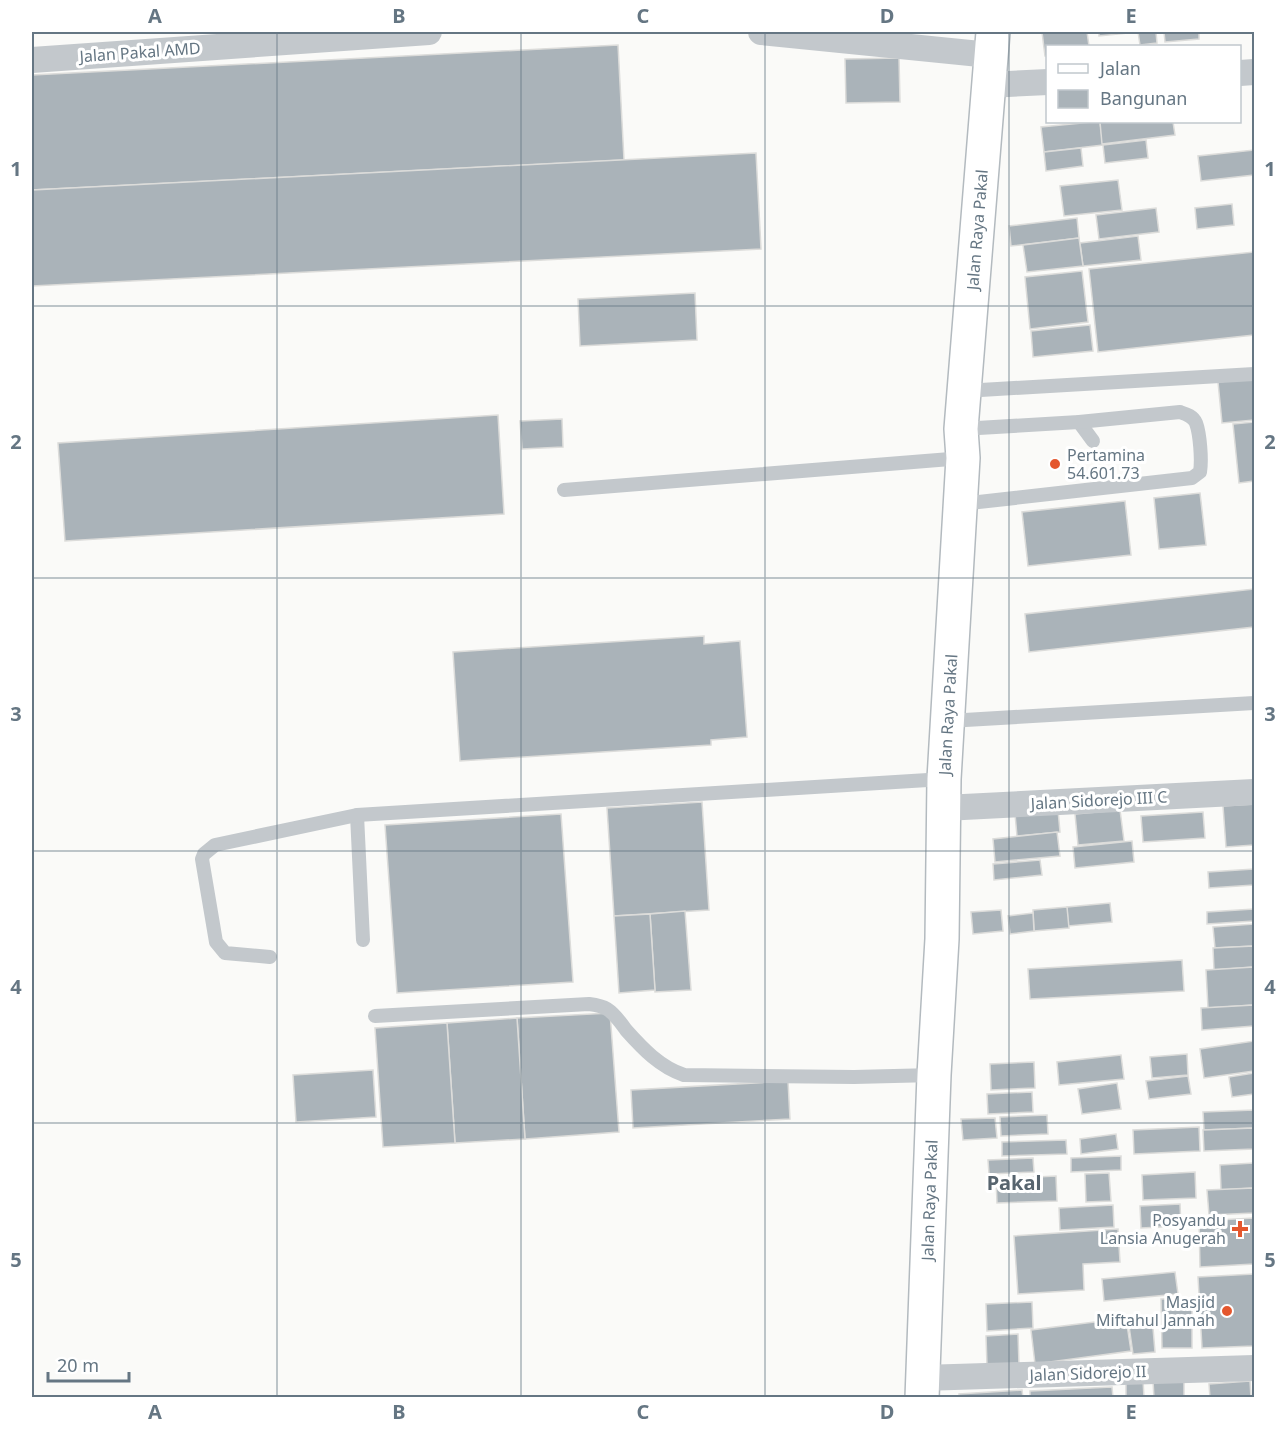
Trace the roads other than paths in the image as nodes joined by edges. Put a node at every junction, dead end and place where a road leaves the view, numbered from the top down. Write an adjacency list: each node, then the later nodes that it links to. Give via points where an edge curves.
1 (429, 32): 4 (street, Jalan Pakal AMD)
2 (761, 32): 3 (street)
3 (990, 57): 5 (street); 7 (main road, Jalan Raya Pakal)
4 (32, 60)
5 (1046, 82)
6 (1254, 374): 7 (lane)
7 (964, 391): 10 (main road, Jalan Raya Pakal)
8 (1079, 422): 9 (lane); 10 (lane); 13 (lane, via 1180,412 1196,423 1201,462 1200,472 1191,478)
9 (1093, 441)
10 (962, 444): 12 (lane); 14 (main road, Jalan Raya Pakal)
11 (1096, 477): 13 (lane)
12 (564, 490)
13 (1081, 490): 14 (lane)
14 (961, 504): 16 (main road, Jalan Raya Pakal)
15 (1254, 703): 16 (lane)
16 (948, 721): 17 (main road, Jalan Raya Pakal)
17 (936, 789): 18 (street, Jalan Sidorejo III C); 19 (lane, via 865,786); 23 (main road, Jalan Raya Pakal, via 942,939)
18 (1254, 792)
19 (357, 815): 20 (lane); 21 (lane, via 215,845 204,854 213,931 219,949 225,953)
20 (363, 940)
21 (270, 957)
22 (375, 1016): 23 (lane, via 589,1004 609,1010 657,1061 684,1075)
23 (920, 1075): 25 (main road, Jalan Raya Pakal)
24 (1254, 1368): 25 (street, Jalan Sidorejo II)
25 (922, 1388)

